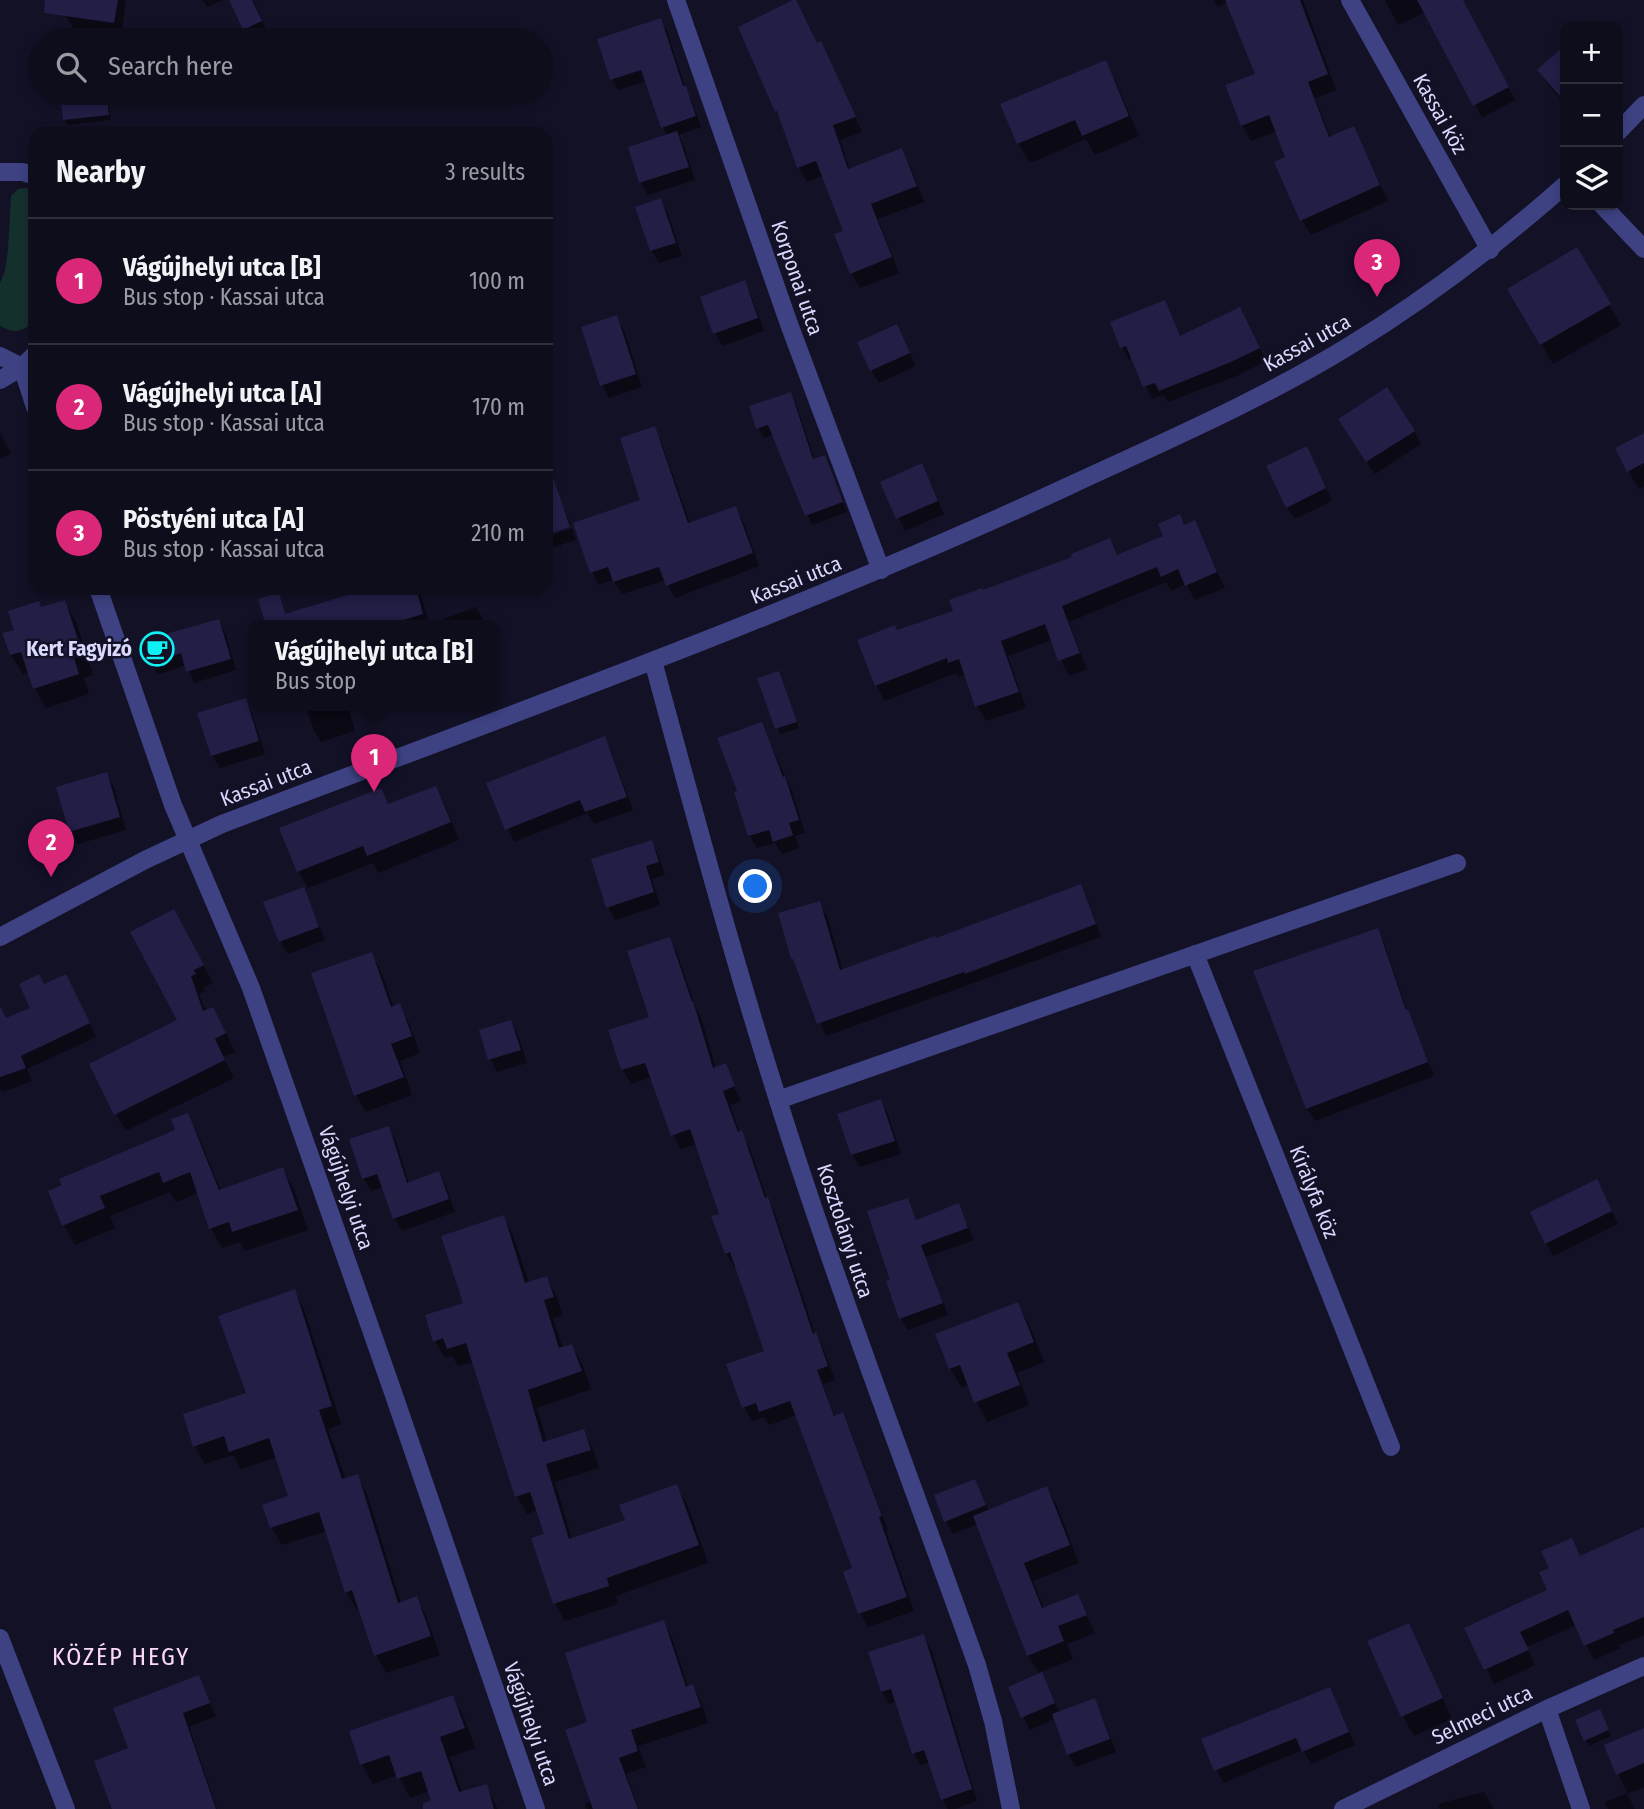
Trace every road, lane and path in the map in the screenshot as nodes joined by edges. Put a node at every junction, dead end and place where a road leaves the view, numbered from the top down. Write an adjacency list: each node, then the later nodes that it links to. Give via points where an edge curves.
1 (676, 0): 16 (street, Korponai utca)
2 (1350, 0): 10 (street, Kassai köz)
3 (1644, 105): 4 (street)
4 (1623, 127)
5 (0, 172): 6 (street)
6 (28, 174)
7 (1560, 189): 10 (street, Kassai utca)
8 (1607, 210): 9 (street)
9 (1644, 249)
10 (1490, 250): 16 (street, Kassai utca, via 1396,316 1298,376 1066,488)
11 (0, 356): 13 (street)
12 (28, 362): 13 (street)
13 (22, 368): 14 (street); 15 (street)
14 (0, 380)
15 (28, 386)
16 (881, 570): 18 (street, Kassai utca)
17 (100, 595): 19 (street, Vágújhelyi utca)
18 (653, 661): 19 (street, Kassai utca); 23 (street, Kosztolányi utca, via 718,903)
19 (187, 839): 21 (street, Kassai utca); 29 (street, Vágújhelyi utca, via 251,988)
20 (1457, 863): 22 (street)
21 (0, 937)
22 (1195, 954): 23 (street); 24 (street, Királyfa köz)
23 (778, 1100): 30 (street, Kosztolányi utca, via 846,1305 977,1665)
24 (1391, 1447)
25 (0, 1638): 28 (street)
26 (1644, 1666): 27 (street, Selmeci utca)
27 (1547, 1709): 31 (street, Selmeci utca); 32 (street)
28 (66, 1809)
29 (536, 1809)
30 (1011, 1809)
31 (1343, 1809)
32 (1581, 1809)

